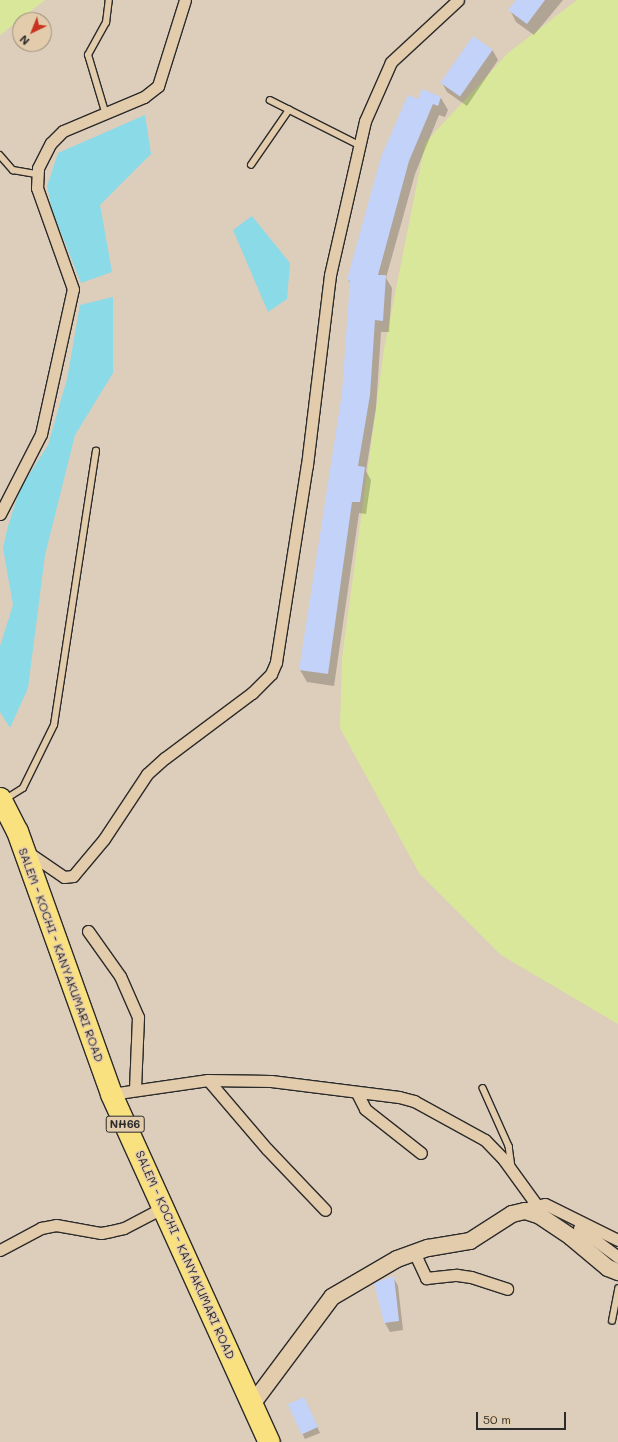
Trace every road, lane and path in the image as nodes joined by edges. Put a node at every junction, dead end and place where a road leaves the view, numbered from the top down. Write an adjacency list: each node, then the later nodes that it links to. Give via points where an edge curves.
1 (109, 0): 6 (lane, via 106,23 88,55)
2 (185, 0): 6 (street, via 161,82 144,96)
3 (458, 0): 7 (street, via 391,62 364,121)
4 (270, 100): 5 (lane)
5 (289, 110): 7 (lane); 9 (lane)
6 (106, 112): 10 (street, via 55,136)
7 (359, 145): 14 (street, via 330,275 307,465 276,662 271,674 252,693 147,774 104,839 73,876 64,877)
8 (0, 155): 10 (lane, via 12,170)
9 (251, 165)
10 (36, 174): 12 (street, via 41,202 73,289 41,434)
11 (96, 451): 13 (lane, via 54,725 23,788)
12 (0, 514)
13 (1, 799): 14 (highway, SALEM - KOCHI - KANYAKUMARI ROAD / NH66)
14 (23, 848): 20 (highway, SALEM - KOCHI - KANYAKUMARI ROAD / NH66)
15 (88, 931): 18 (street, via 120,976 138,1017)
16 (208, 1080): 18 (street); 19 (street, via 271,1081); 25 (street, via 267,1149)
17 (484, 1088): 22 (lane, via 509,1146)
18 (135, 1089): 20 (street)
19 (357, 1093): 21 (street, via 365,1109); 22 (street, via 414,1101 484,1140)
20 (111, 1094): 23 (highway, SALEM - KOCHI - KANYAKUMARI ROAD / NH66)
21 (421, 1153)
22 (513, 1174): 24 (street)
23 (164, 1207): 28 (street, via 124,1228 101,1233 56,1226 41,1228); 35 (highway, SALEM - KOCHI - KANYAKUMARI ROAD / NH66)
24 (530, 1207): 26 (street, via 545,1204); 29 (street, via 512,1214 470,1241); 31 (street, via 608,1268)
25 (325, 1210)
26 (562, 1213): 27 (street); 30 (street)
27 (618, 1240)
28 (0, 1250)
29 (414, 1252): 32 (street, via 426,1278 457,1275); 35 (street, via 332,1297)
30 (618, 1257)
31 (618, 1272)
32 (507, 1289)
33 (618, 1289): 34 (lane)
34 (612, 1321)
35 (253, 1403): 36 (highway, SALEM - KOCHI - KANYAKUMARI ROAD / NH66)
36 (269, 1442)

